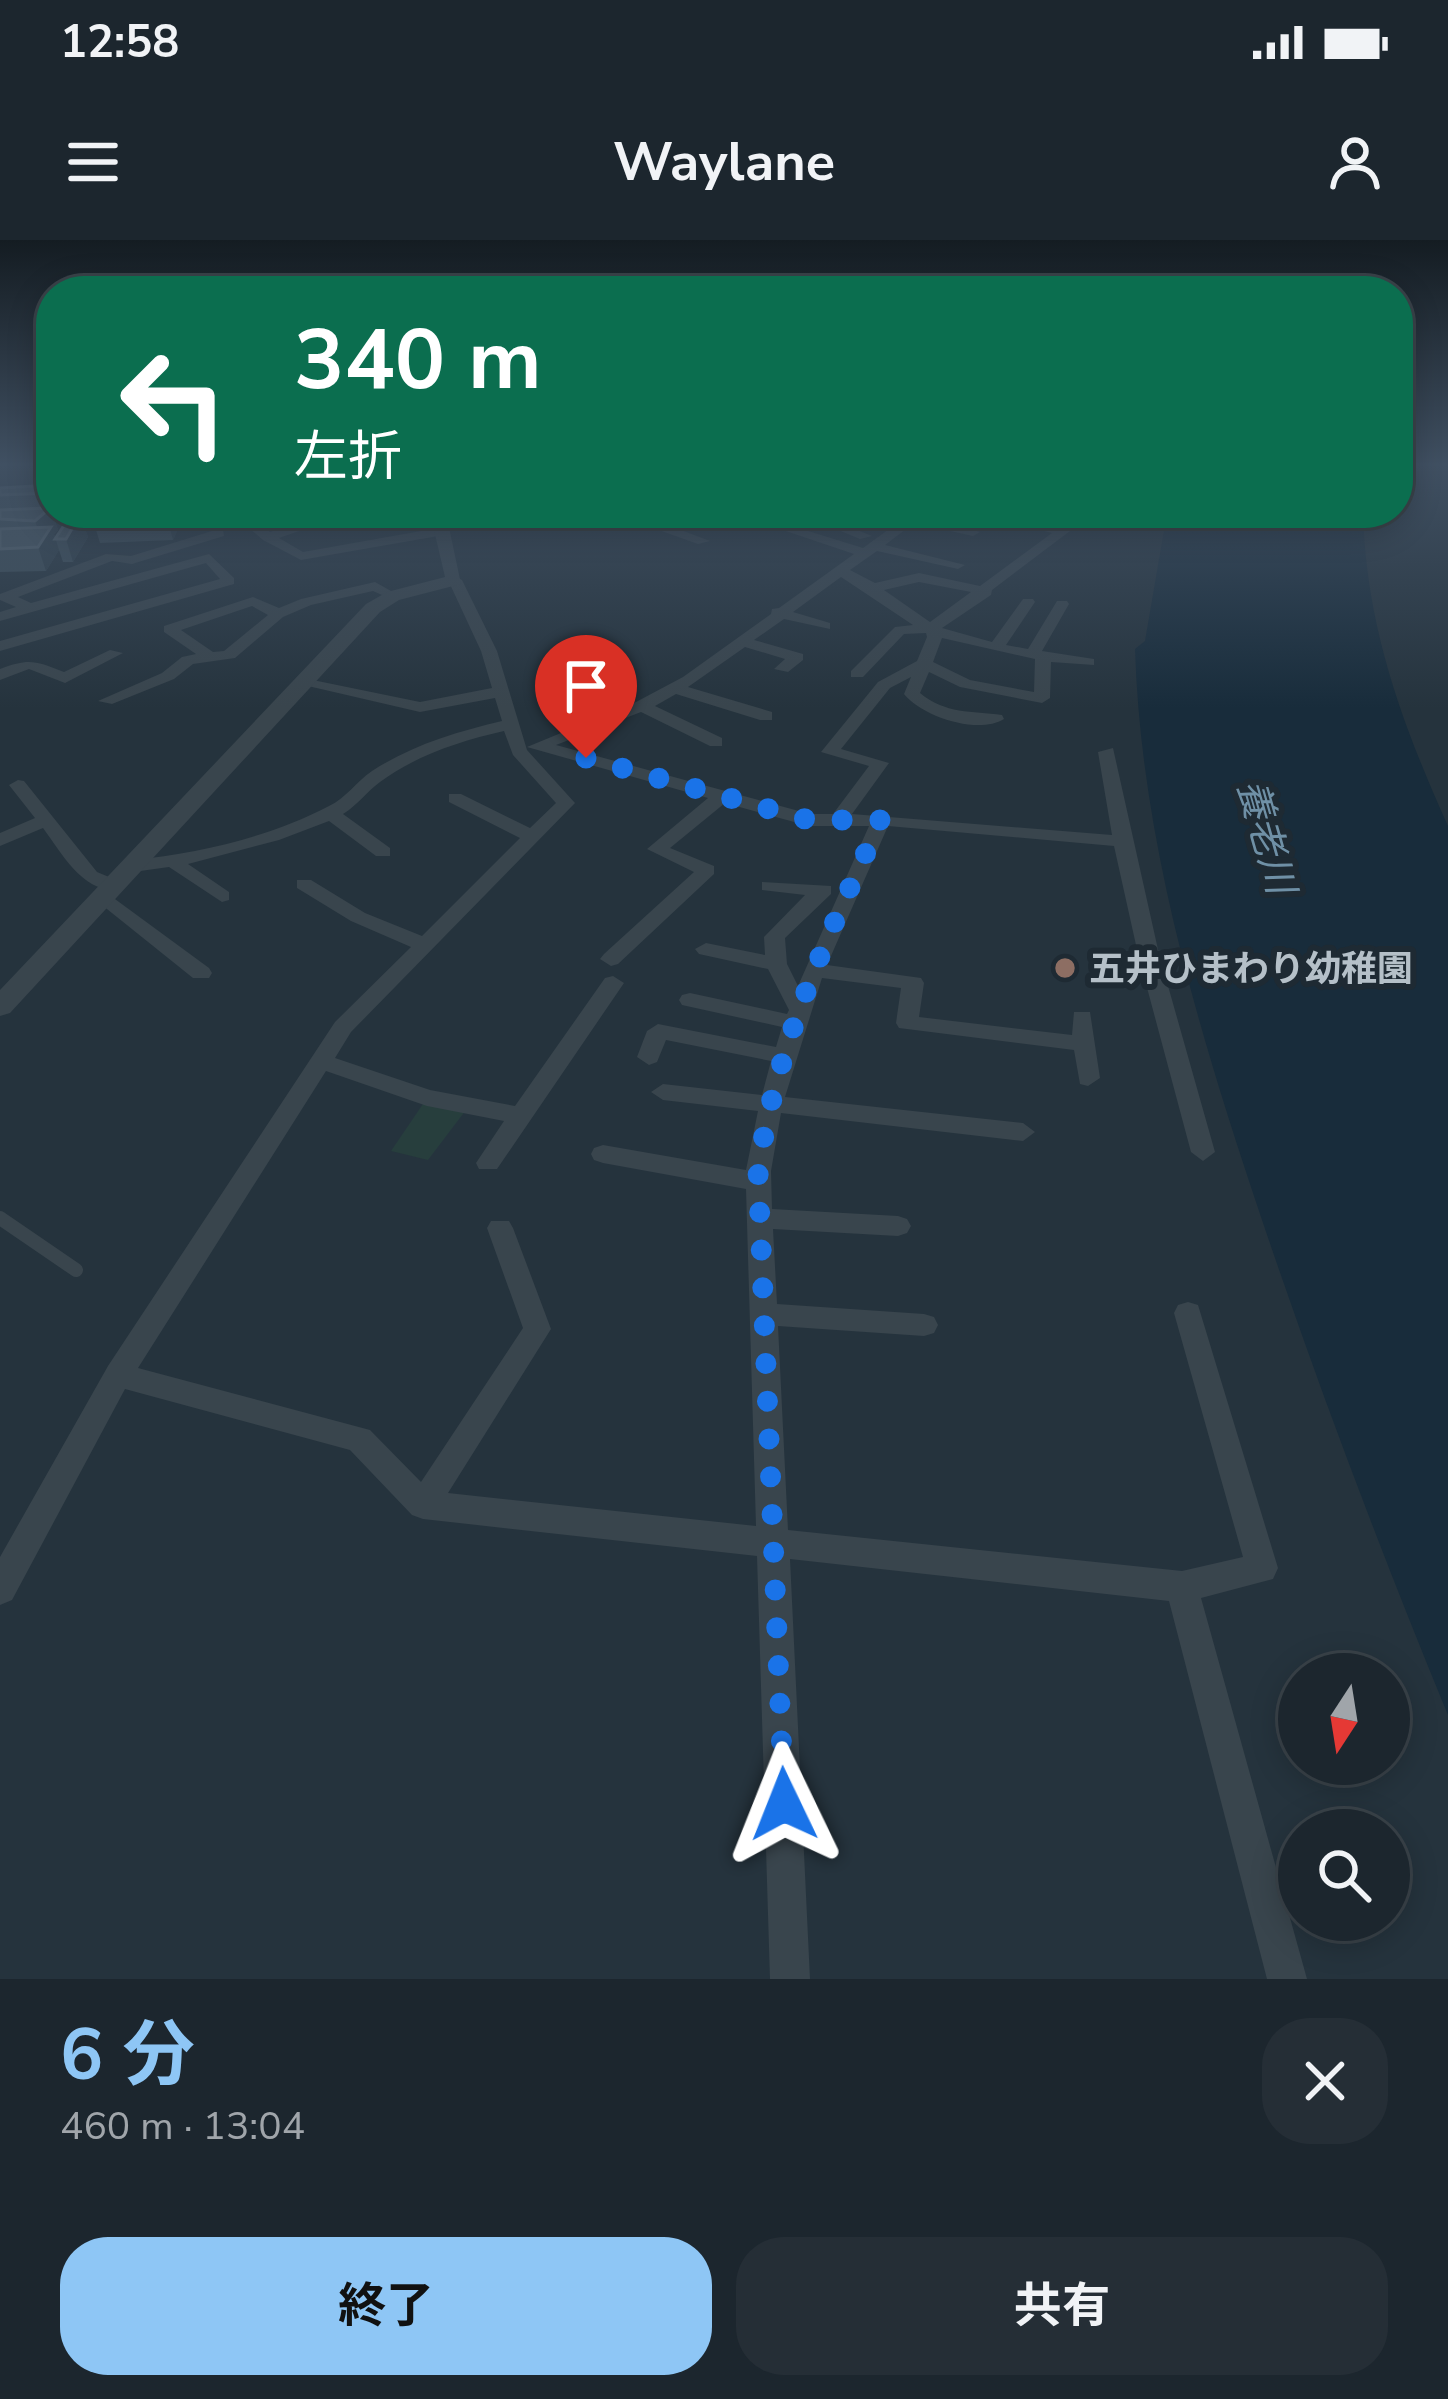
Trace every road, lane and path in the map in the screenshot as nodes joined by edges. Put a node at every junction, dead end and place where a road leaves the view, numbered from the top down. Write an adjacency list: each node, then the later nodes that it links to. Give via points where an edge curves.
1 (180, 545): 18 (street, via 132,560 111,557 5,597)
2 (282, 545): 3 (street, via 301,556)
3 (347, 545)
4 (447, 545): 12 (street)
5 (869, 545): 9 (street)
6 (872, 545): 9 (street)
7 (878, 545): 9 (street)
8 (1045, 545): 14 (street)
9 (876, 547): 10 (street); 11 (street)
10 (958, 565)
11 (838, 572): 13 (street); 19 (street)
12 (455, 580): 15 (street); 37 (street)
13 (878, 587): 14 (street, via 924,575); 23 (street)
14 (986, 592): 23 (street)
15 (393, 596): 20 (street, via 375,586); 35 (street)
16 (1028, 602): 25 (street)
17 (1062, 604): 28 (street)
18 (30, 608): 21 (street); 26 (street, via 209,558 229,581)
19 (777, 611): 22 (street); 24 (street)
20 (278, 614): 29 (street, via 249,644); 29 (street, via 253,602 170,629)
21 (0, 616)
22 (825, 626)
23 (932, 628): 25 (street); 31 (street); 33 (street, via 900,630)
24 (741, 641): 32 (street, via 797,657); 36 (street)
25 (998, 645): 28 (street)
26 (0, 646)
27 (115, 653): 34 (street, via 65,678 29,664)
28 (1038, 655): 30 (street); 31 (street, via 1042,698 967,684)
29 (210, 658): 38 (street, via 188,660)
30 (1088, 662)
31 (924, 664): 42 (street, via 912,694 919,704); 53 (street, via 884,686 830,752 880,763)
32 (782, 669)
33 (857, 674)
34 (0, 675)
35 (303, 683): 40 (street); 60 (street)
36 (673, 688): 39 (street); 41 (street)
37 (499, 692): 40 (street); 43 (street)
38 (106, 701)
39 (642, 706): 44 (street); 46 (street)
40 (420, 707): 45 (street)
41 (766, 716)
42 (996, 719)
43 (507, 725): 45 (street); 46 (street)
44 (716, 742)
45 (431, 743): 51 (street)
46 (530, 749): 49 (street); 55 (street, via 566,803)
47 (1107, 752): 57 (street)
48 (18, 785): 52 (street)
49 (723, 795): 53 (street, via 809,820); 84 (street, via 657,849 707,870 612,971)
50 (455, 798): 55 (street)
51 (329, 812): 58 (street); 59 (street)
52 (46, 820): 56 (street); 64 (street)
53 (838, 820): 54 (street)
54 (881, 820): 57 (street); 63 (street)
55 (533, 837): 66 (street)
56 (0, 840)
57 (1121, 841): 86 (street)
58 (382, 852)
59 (176, 864): 60 (street); 65 (street)
60 (133, 866): 64 (street)
61 (304, 884): 66 (street)
62 (769, 886): 63 (street)
63 (836, 889): 68 (street, via 774,937); 70 (street)
64 (109, 891): 71 (street); 72 (street)
65 (222, 896)
66 (425, 945): 80 (street)
67 (706, 949): 68 (street)
68 (776, 964): 75 (street)
69 (0, 968): 71 (street)
70 (813, 970): 75 (street); 77 (street, via 913,982 907,1023)
71 (34, 971): 74 (street)
72 (201, 973)
73 (690, 1000): 75 (street)
74 (0, 1007)
75 (795, 1014): 78 (street)
76 (1082, 1017): 77 (street)
77 (1085, 1045): 81 (street)
78 (782, 1056): 79 (street, via 658,1031); 83 (street)
79 (649, 1057)
80 (320, 1061): 84 (street, via 427,1098); 98 (street)
81 (1088, 1078)
82 (663, 1092): 83 (street)
83 (767, 1107): 85 (street); 89 (street)
84 (521, 1116): 88 (street)
85 (1023, 1132)
86 (1203, 1152)
87 (603, 1154): 89 (street)
88 (488, 1163)
89 (759, 1182): 91 (street)
90 (0, 1218): 94 (lane)
91 (760, 1218): 92 (street); 96 (street)
92 (898, 1226)
93 (500, 1228): 99 (street, via 537,1329)
94 (76, 1270)
95 (1188, 1313): 101 (street, via 1262,1568)
96 (764, 1314): 97 (street); 100 (street)
97 (923, 1325)
98 (118, 1376): 99 (street, via 359,1439); 102 (street)
99 (423, 1505): 100 (street)
100 (774, 1542): 101 (street); 103 (street)
101 (1182, 1587): 104 (street)
102 (0, 1589)
103 (790, 1979)
104 (1287, 1979)

